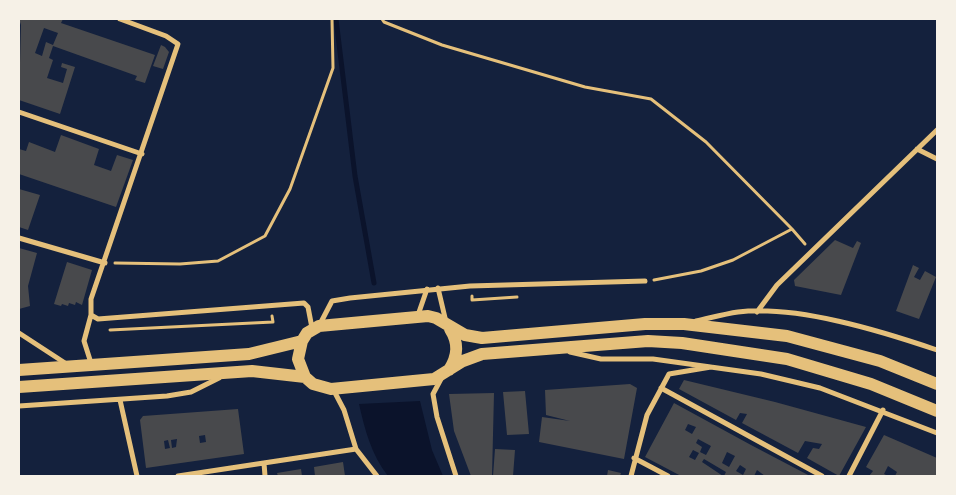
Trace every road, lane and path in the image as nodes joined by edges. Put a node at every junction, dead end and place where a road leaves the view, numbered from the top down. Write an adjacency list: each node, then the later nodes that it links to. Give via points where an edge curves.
1 (120, 19): 7 (street, via 166,36 178,44)
2 (332, 19): 12 (path, via 333,68 290,189 265,236 218,261)
3 (382, 19): 9 (path, via 442,45 585,87 651,99 706,142)
4 (19, 112): 7 (street)
5 (937, 130): 6 (street)
6 (917, 149): 8 (street); 11 (street)
7 (142, 154): 12 (street)
8 (937, 159)
9 (792, 229): 11 (path); 13 (path, via 733,260 701,271)
10 (19, 238): 12 (street)
11 (813, 251): 17 (street, via 777,285)
12 (105, 263): 18 (street, via 91,300)
13 (645, 281): 14 (street)
14 (438, 288): 15 (street); 21 (street)
15 (426, 289): 19 (street); 22 (street, via 332,301)
16 (271, 305): 18 (street, via 98,319); 22 (street, via 304,304); 23 (path, via 273,322)
17 (758, 312): 20 (street, via 738,312); 27 (street, via 805,316 882,331)
18 (91, 315): 28 (street, via 84,342)
19 (418, 316): 21 (main road, via 436,318); 22 (main road)
20 (684, 324): 21 (main road, via 645,324 482,338 465,335); 35 (main road, via 788,336 880,361)
21 (449, 327): 33 (main road, via 457,345 454,362)
22 (315, 328): 25 (main road)
23 (107, 330)
24 (19, 333): 29 (street)
25 (302, 341): 28 (main road, via 249,354); 34 (main road, via 298,359)
26 (554, 348): 30 (street, via 601,359 653,359); 33 (main road, via 482,354); 42 (main road, via 682,343 787,359 871,384)
27 (937, 350)
28 (92, 365): 29 (main road)
29 (70, 366): 31 (main road)
30 (719, 366): 37 (street, via 670,374); 41 (street, via 820,388)
31 (19, 370)
32 (228, 373): 34 (main road, via 252,371); 36 (main road); 39 (street, via 191,392)
33 (446, 373): 38 (main road, via 426,381); 52 (street, via 433,394)
34 (305, 377): 38 (main road, via 322,388)
35 (937, 384)
36 (19, 387)
37 (661, 388): 45 (street, via 647,415); 55 (street)
38 (333, 389): 44 (street, via 344,410)
39 (120, 400): 40 (street); 48 (street)
40 (19, 406)
41 (883, 410): 43 (street); 56 (street)
42 (937, 411)
43 (937, 432)
44 (356, 449): 46 (street); 51 (street)
45 (634, 458): 53 (street); 54 (street)
46 (264, 463): 47 (street); 50 (street)
47 (192, 475): 49 (street)
48 (137, 476)
49 (178, 476)
50 (265, 476)
51 (377, 476)
52 (456, 476)
53 (630, 476)
54 (668, 476)
55 (822, 476)
56 (849, 476)

